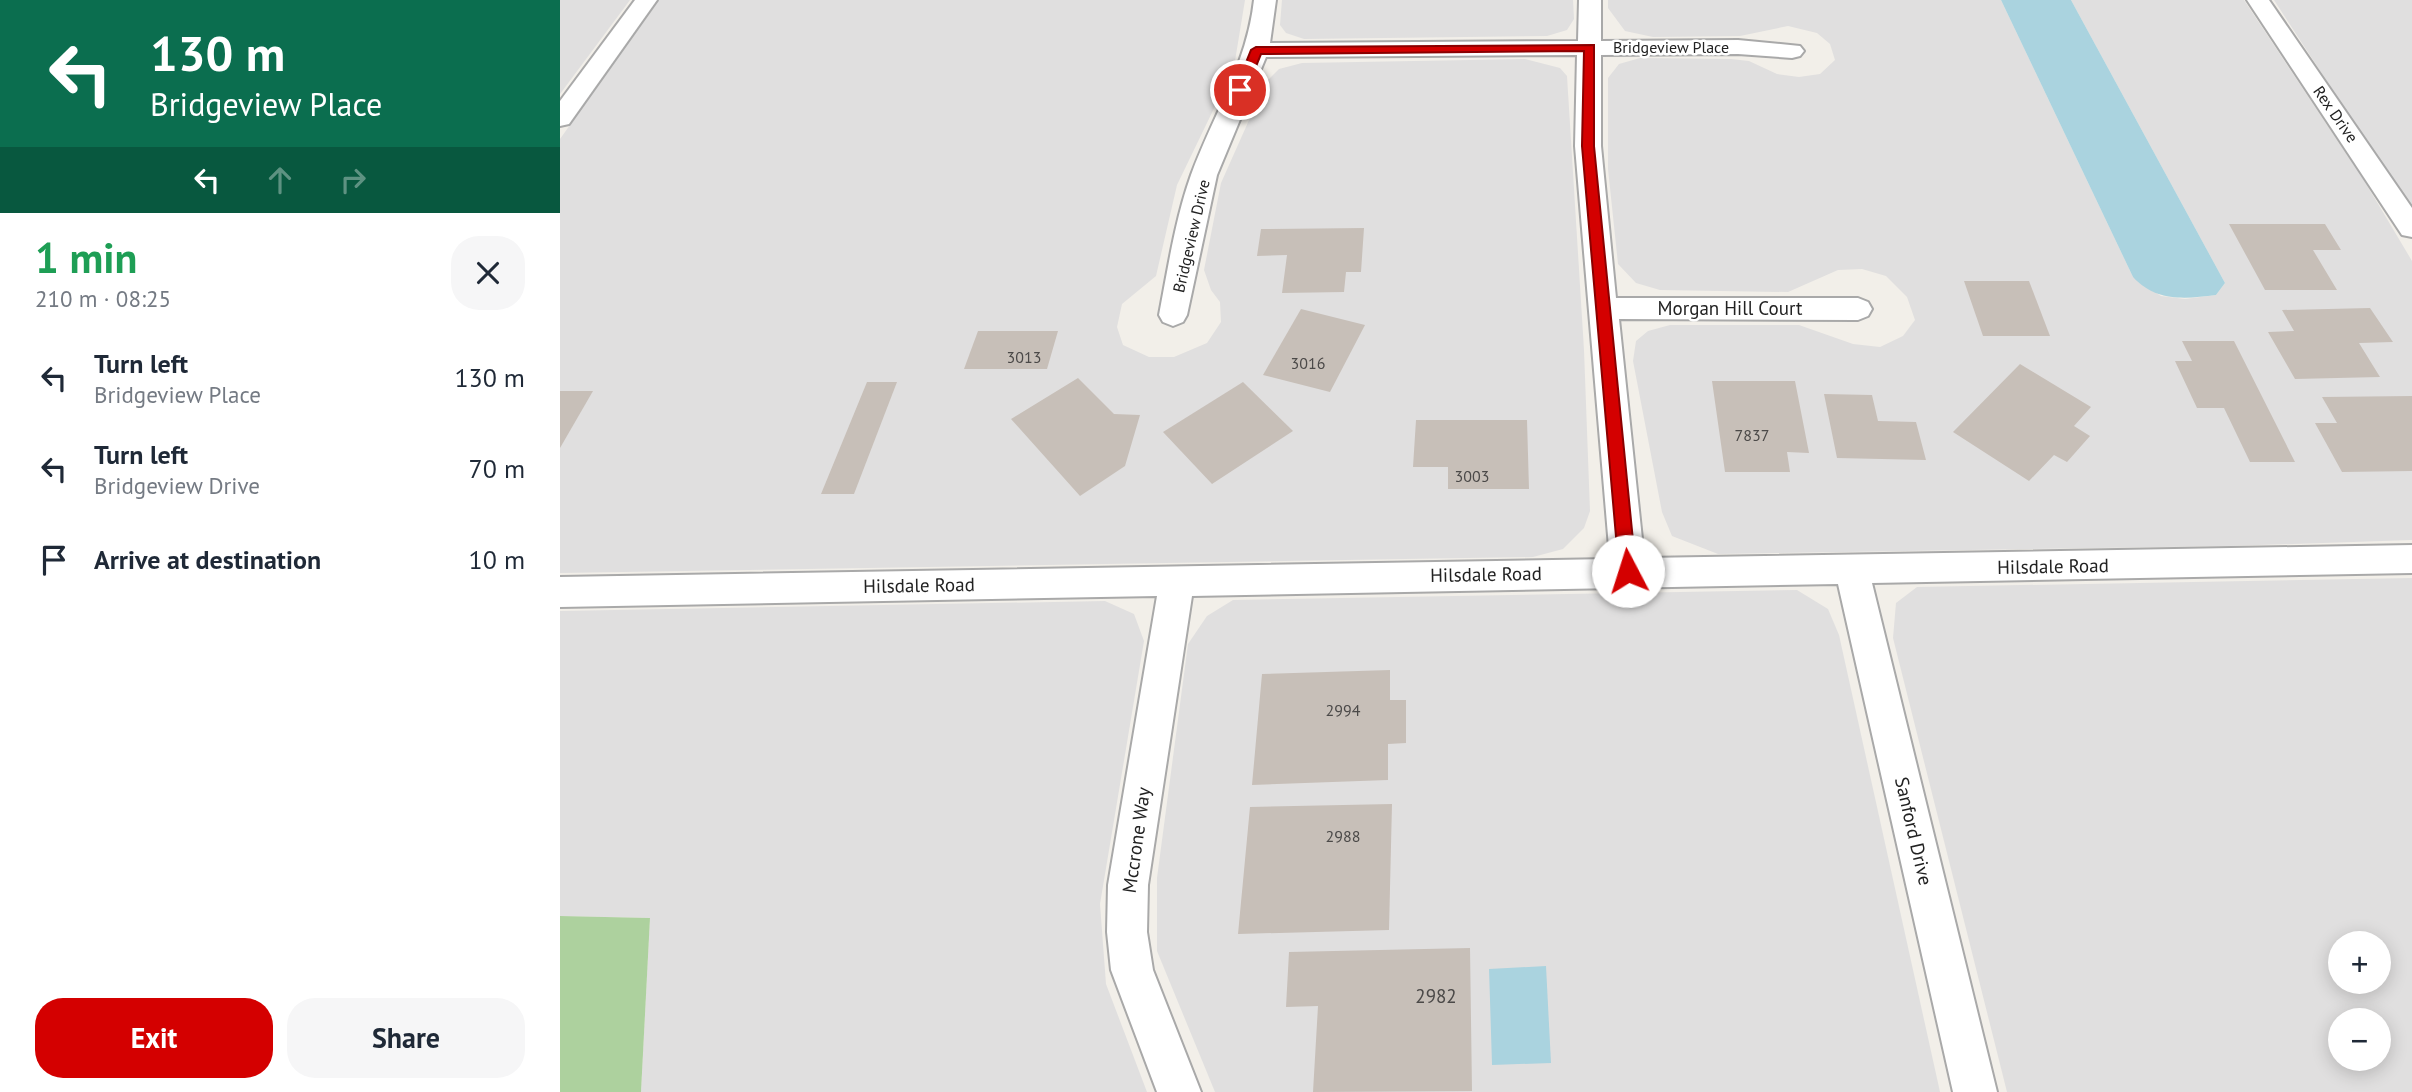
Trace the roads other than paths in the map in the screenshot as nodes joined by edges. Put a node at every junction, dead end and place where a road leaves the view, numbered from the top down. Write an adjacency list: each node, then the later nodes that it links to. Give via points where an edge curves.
1 (646, 0): 8 (street)
2 (1265, 0): 6 (street, Bridgeview Drive)
3 (1590, 0): 5 (street)
4 (2258, 0): 9 (street, Rex Drive)
5 (1590, 47): 6 (street, Bridgeview Place); 7 (street, Bridgeview Place); 10 (street, via 1588,146)
6 (1256, 50): 12 (street, Bridgeview Drive, via 1204,176)
7 (1792, 51)
8 (560, 118)
9 (2412, 228)
10 (1602, 308): 11 (street, Morgan Hill Court); 15 (street)
11 (1858, 309)
12 (1173, 316)
13 (2412, 559): 14 (street, Hilsdale Road)
14 (1852, 570): 15 (street, Hilsdale Road); 19 (street, Sanford Drive)
15 (1628, 571): 16 (street, Hilsdale Road)
16 (1177, 581): 17 (street, Hilsdale Road); 18 (street, Mccrone Way, via 1128,886 1127,932 1132,970)
17 (560, 592)
18 (1179, 1092)
19 (1975, 1092)

